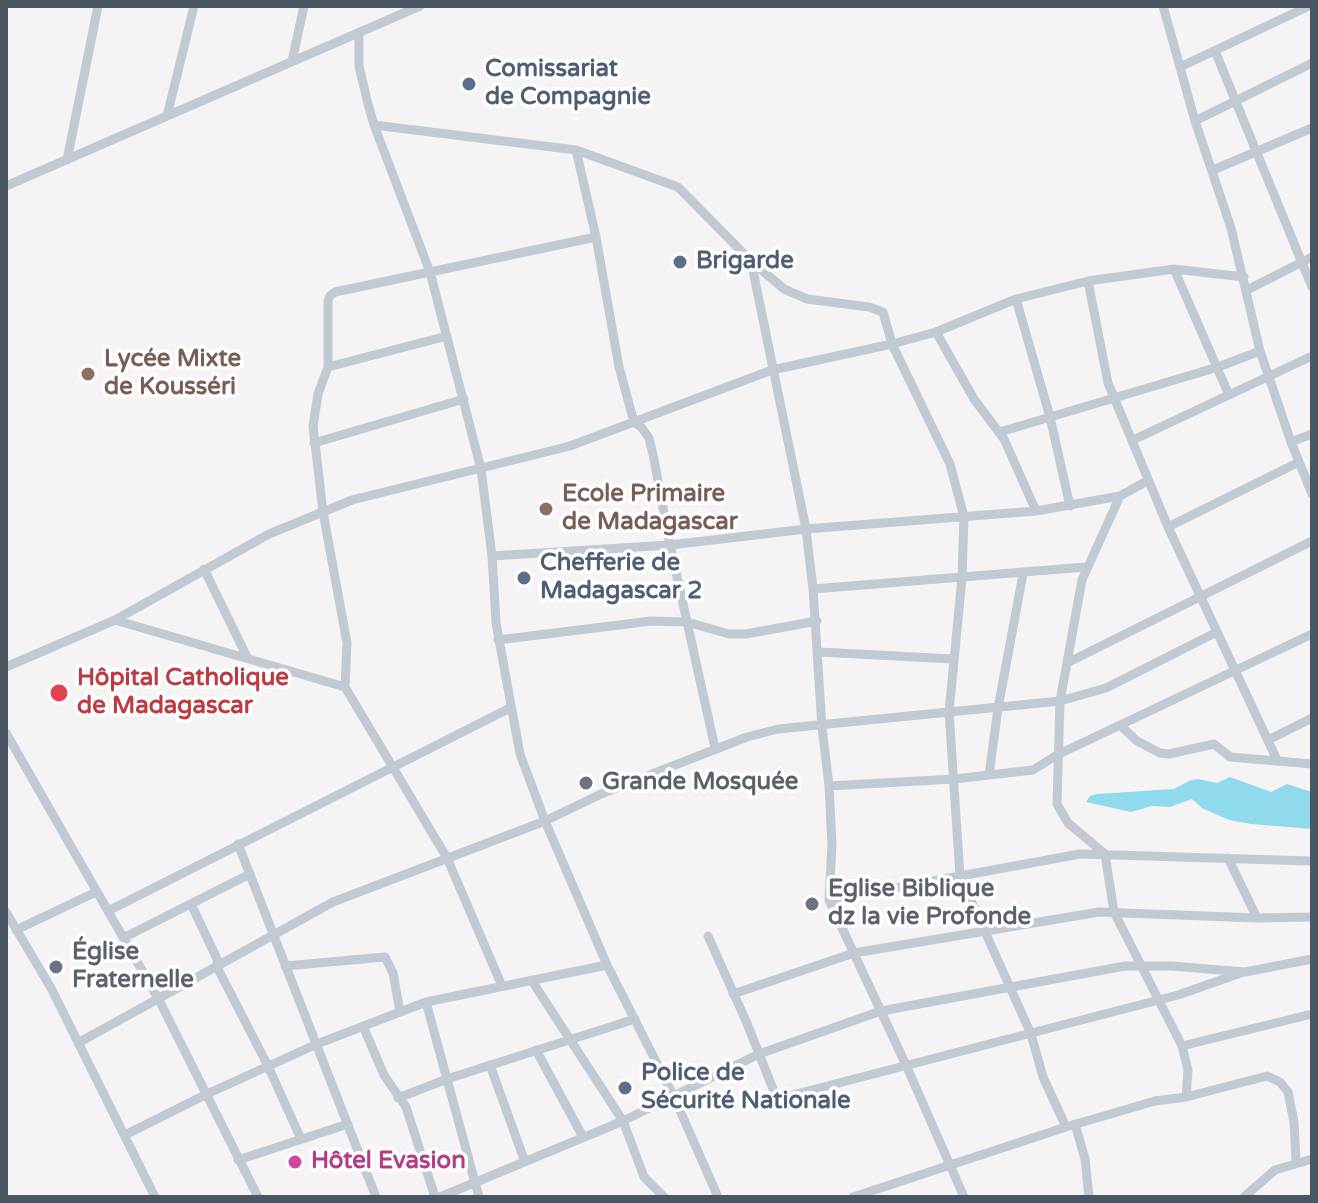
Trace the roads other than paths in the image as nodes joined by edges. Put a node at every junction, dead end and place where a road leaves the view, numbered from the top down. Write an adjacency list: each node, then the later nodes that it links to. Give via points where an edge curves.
1 (98, 6): 19 (street)
2 (194, 6): 13 (street)
3 (304, 6): 9 (street)
4 (1163, 6): 11 (street)
5 (1309, 6): 8 (street)
6 (417, 7): 7 (street)
7 (359, 32): 9 (street); 15 (street, via 359,66)
8 (1215, 51): 11 (street); 12 (street)
9 (292, 61): 13 (street)
10 (1312, 63): 12 (street)
11 (1180, 67): 14 (street)
12 (1235, 101): 14 (street); 18 (street)
13 (167, 116): 19 (street)
14 (1195, 121): 20 (street)
15 (374, 125): 17 (street); 26 (street)
16 (1312, 128): 18 (street)
17 (576, 150): 22 (street); 24 (street, via 678,187)
18 (1255, 152): 20 (street); 23 (street)
19 (67, 160): 21 (street)
20 (1213, 170): 27 (street)
21 (6, 186)
22 (596, 237): 26 (street); 45 (street)
23 (1308, 259): 29 (street); 30 (street)
24 (751, 261): 34 (street, via 784,289 807,299 877,308); 39 (street)
25 (1174, 269): 27 (street); 28 (street); 38 (street)
26 (430, 272): 33 (street); 37 (street, via 330,296)
27 (1244, 277): 30 (street)
28 (1088, 281): 31 (street); 43 (street, via 1104,372)
29 (1312, 287)
30 (1247, 290): 35 (street)
31 (1016, 299): 32 (street); 44 (street)
32 (936, 332): 34 (street); 46 (street, via 974,399)
33 (447, 336): 37 (street); 42 (street)
34 (892, 344): 39 (street); 59 (street, via 943,448)
35 (1260, 351): 38 (street); 40 (street)
36 (1312, 356): 40 (street)
37 (328, 367): 50 (street, via 318,394)
38 (1218, 367): 41 (street); 43 (street)
39 (772, 370): 45 (street); 61 (street)
40 (1268, 376): 41 (street); 49 (street)
41 (1229, 395): 48 (street)
42 (464, 399): 50 (street); 52 (street)
43 (1116, 399): 44 (street); 48 (street)
44 (1050, 417): 46 (street); 56 (street)
45 (634, 422): 52 (street, via 570,446); 63 (street, via 649,438)
46 (1000, 432): 57 (street)
47 (1312, 434): 49 (street)
48 (1133, 440): 53 (street)
49 (1291, 442): 51 (street)
50 (314, 443): 58 (street)
51 (1299, 462): 54 (street); 60 (street)
52 (481, 469): 58 (street, via 384,491); 64 (street)
53 (1147, 481): 55 (street); 60 (street)
54 (1312, 494)
55 (1120, 496): 56 (street); 65 (street)
56 (1070, 506): 57 (street)
57 (1036, 511): 59 (street)
58 (323, 512): 66 (street); 83 (street, via 347,643)
59 (964, 517): 61 (street); 68 (street)
60 (1168, 527): 70 (street)
61 (806, 529): 63 (street); 69 (street)
62 (1312, 541): 70 (street)
63 (670, 545): 64 (street); 73 (street)
64 (492, 556): 76 (street)
65 (1086, 567): 67 (street); 80 (street)
66 (204, 569): 71 (street); 78 (street)
67 (1023, 574): 68 (street); 86 (street)
68 (962, 578): 69 (street); 79 (street)
69 (813, 589): 72 (street)
70 (1200, 598): 74 (street); 80 (street)
71 (115, 620): 78 (street); 81 (street)
72 (817, 621): 73 (street, via 746,634); 77 (street)
73 (687, 622): 76 (street, via 651,621); 93 (street)
74 (1217, 632): 82 (street); 84 (street, via 1106,688)
75 (1312, 634): 82 (street)
76 (498, 640): 85 (street)
77 (819, 652): 79 (street); 90 (street)
78 (247, 657): 83 (street)
79 (953, 659): 87 (street)
80 (1067, 663): 84 (street)
81 (6, 667)
82 (1236, 672): 89 (street); 92 (street)
83 (345, 687): 97 (street)
84 (1060, 701): 86 (street); 94 (street)
85 (510, 708): 97 (street); 101 (street, via 520,754)
86 (998, 708): 87 (street); 98 (street)
87 (949, 712): 90 (street); 99 (street)
88 (1312, 718): 92 (street)
89 (1121, 726): 94 (street); 95 (street, via 1160,753 1214,744 1230,757)
90 (822, 727): 93 (street, via 778,729); 100 (street)
91 (6, 733): 109 (street)
92 (1268, 740): 95 (street)
93 (715, 748): 101 (street)
94 (1057, 755): 98 (street, via 1033,770); 103 (street, via 1059,810)
95 (1277, 760): 96 (street)
96 (1312, 764)
97 (394, 765): 102 (street); 104 (street)
98 (989, 775): 99 (street)
99 (954, 779): 100 (street); 108 (street)
100 (829, 786): 110 (street)
101 (545, 821): 104 (street); 125 (street)
102 (238, 844): 107 (street); 112 (street)
103 (1105, 854): 105 (street); 108 (street); 114 (street)
104 (447, 858): 119 (street, via 333,902); 130 (street)
105 (1228, 858): 106 (street); 116 (street)
106 (1312, 861)
107 (250, 874): 111 (street); 119 (street)
108 (960, 876): 110 (street); 118 (street)
109 (96, 892): 112 (street); 117 (street)
110 (829, 900): 122 (street)
111 (191, 904): 121 (street); 124 (street)
112 (108, 911): 121 (street)
113 (6, 912): 117 (street)
114 (1114, 912): 116 (street); 118 (street); 126 (street)
115 (1312, 917): 116 (street)
116 (1257, 918)
117 (16, 930): 143 (street)
118 (986, 931): 122 (street); 131 (street)
119 (274, 936): 124 (street); 127 (street)
120 (708, 936): 132 (street)
121 (123, 938): 133 (street)
122 (854, 953): 132 (street); 136 (street)
123 (1312, 959): 128 (street)
124 (218, 964): 133 (street); 150 (street)
125 (607, 965): 129 (street); 139 (street)
126 (1143, 965): 128 (street); 131 (street); 134 (street)
127 (285, 966): 137 (street, via 385,957); 144 (street)
128 (1245, 972): 134 (street)
129 (532, 981): 130 (street); 142 (street)
130 (502, 986): 135 (street)
131 (1011, 988): 136 (street); 141 (street)
132 (733, 994): 147 (street)
133 (159, 1000): 143 (street); 152 (street)
134 (1160, 1000): 141 (street); 145 (street)
135 (426, 1002): 137 (street); 151 (street)
136 (881, 1011): 147 (street); 149 (street)
137 (400, 1012): 140 (street)
138 (1312, 1014): 145 (street)
139 (635, 1019): 142 (street); 153 (street)
140 (363, 1026): 144 (street); 155 (street)
141 (1031, 1034): 149 (street); 158 (street, via 1043,1077)
142 (569, 1039): 146 (street); 156 (street)
143 (78, 1043): 159 (street)
144 (317, 1044): 150 (street); 157 (street)
145 (1182, 1046): 154 (street, via 1188,1070)
146 (536, 1050): 148 (street); 160 (street)
147 (759, 1054): 149 (street, via 777,1099); 153 (street)
148 (490, 1065): 151 (street); 164 (street)
149 (906, 1065): 166 (street)
150 (268, 1066): 152 (street); 161 (street)
151 (447, 1079): 155 (street); 167 (street)
152 (207, 1094): 159 (street); 163 (street)
153 (674, 1097): 156 (street); 174 (street)
154 (1186, 1097): 158 (street); 165 (street, via 1273,1077 1288,1092)
155 (398, 1098): 171 (street, via 412,1121)
156 (623, 1121): 160 (street); 173 (street, via 639,1169)
157 (348, 1124): 161 (street); 170 (street)
158 (1070, 1126): 166 (street); 177 (street, via 1085,1159)
159 (125, 1135): 168 (street)
160 (583, 1137): 164 (street)
161 (301, 1139): 163 (street)
162 (1312, 1159): 165 (street)
163 (238, 1160): 169 (street)
164 (525, 1162): 167 (street)
165 (1296, 1162): 178 (street, via 1275,1170)
166 (951, 1164): 175 (street); 176 (street)
167 (476, 1184): 171 (street); 172 (street)
168 (155, 1197)
169 (258, 1197)
170 (376, 1197)
171 (438, 1197)
172 (479, 1197)
173 (664, 1197)
174 (718, 1197)
175 (853, 1197)
176 (964, 1197)
177 (1090, 1197)
178 (1244, 1197)

